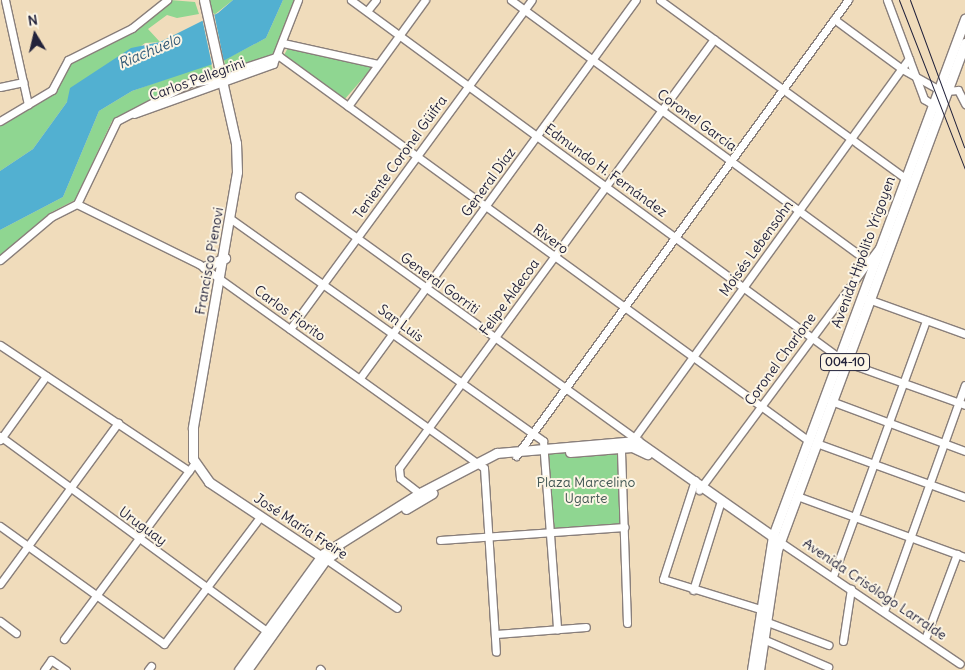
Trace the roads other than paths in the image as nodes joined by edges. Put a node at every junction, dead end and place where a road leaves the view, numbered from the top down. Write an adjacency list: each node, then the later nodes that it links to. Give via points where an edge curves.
1 (5, 0): 31 (street)
2 (167, 0): 41 (street, via 132,28 68,60 52,90)
3 (298, 0): 20 (street)
4 (351, 0): 15 (street, Edmundo H. Fernández)
5 (376, 0): 15 (street)
6 (425, 0): 18 (street)
7 (511, 0): 14 (street, Coronel García)
8 (532, 0): 14 (street, Teniente Coronel Güifra)
9 (636, 0): 23 (street, General Díaz)
10 (660, 0): 19 (street)
11 (848, 0): 16 (street)
12 (887, 0): 24 (street)
13 (205, 2): 30 (main road, Francisco Pienovi)
14 (525, 10): 23 (street, Coronel García); 33 (street, Teniente Coronel Güifra)
15 (367, 11): 18 (street, Edmundo H. Fernández)
16 (834, 19): 27 (street); 36 (street)
17 (965, 19): 37 (main road, Avenida Hipólito Yrigoyen / 004-10)
18 (400, 35): 25 (street); 33 (street, Edmundo H. Fernández)
19 (714, 39): 36 (street); 44 (street, Felipe Aldecoa)
20 (284, 43): 22 (street); 25 (street)
21 (965, 44): 37 (main road, Avenida Hipólito Yrigoyen / 004-10)
22 (278, 56): 26 (street, Carlos Pellegrini); 28 (street, Carlos Pellegrini); 42 (street, Rivero)
23 (594, 59): 44 (street, Coronel García); 47 (street, General Díaz)
24 (909, 60): 27 (street, Moisés Lebensohn); 29 (street)
25 (378, 64): 42 (street)
26 (247, 66): 28 (street); 30 (street, Carlos Pellegrini)
27 (902, 69): 29 (street); 48 (street, Moisés Lebensohn)
28 (249, 74): 30 (street, Carlos Pellegrini)
29 (917, 80): 37 (street); 43 (street)
30 (223, 81): 32 (street, Carlos Pellegrini); 38 (street, Carlos Pellegrini); 57 (main road, Francisco Pienovi, via 237,154)
31 (23, 82): 35 (street); 41 (street)
32 (190, 83): 34 (street, Carlos Pellegrini); 38 (street)
33 (468, 85): 47 (street, Edmundo H. Fernández); 49 (street, Teniente Coronel Güifra)
34 (181, 86): 39 (street); 45 (street, Carlos Pellegrini)
35 (0, 87)
36 (782, 90): 48 (street); 50 (street)
37 (942, 90): 40 (street, via 958,90); 43 (main road, Avenida Hipólito Yrigoyen / 004-10)
38 (194, 94): 39 (street, Carlos Pellegrini)
39 (186, 97): 45 (street, Carlos Pellegrini)
40 (965, 104)
41 (28, 105): 46 (street)
42 (348, 106): 49 (street, Rivero)
43 (936, 107): 51 (main road, Avenida Hipólito Yrigoyen / 004-10)
44 (662, 110): 50 (street, Coronel García); 52 (street, Felipe Aldecoa)
45 (119, 119): 54 (street, Carlos Pellegrini, via 111,127)
46 (0, 121)
47 (537, 136): 52 (street, Edmundo H. Fernández); 55 (street, General Díaz)
48 (850, 140): 51 (street); 56 (street, Moisés Lebensohn)
49 (417, 157): 55 (street, Rivero); 59 (street, Teniente Coronel Güifra)
50 (730, 160): 56 (street, Coronel García); 58 (street)
51 (908, 180): 60 (main road, Avenida Hipólito Yrigoyen / 004-10); 72 (main road, Avenida Hipólito Yrigoyen / 004-10)
52 (606, 186): 58 (street, Edmundo H. Fernández); 61 (street, Felipe Aldecoa)
53 (299, 196): 59 (street, General Gorriti)
54 (77, 204): 63 (street, via 51,217); 65 (street, Carlos Fiorito)
55 (485, 207): 61 (street, Rivero); 70 (street, General Díaz)
56 (799, 211): 64 (street, Coronel García); 69 (street, Moisés Lebensohn)
57 (231, 220): 62 (main road, Francisco Pienovi); 67 (street, San Luis)
58 (675, 236): 69 (street, Edmundo H. Fernández); 73 (street)
59 (357, 238): 67 (street, Teniente Coronel Güifra); 70 (street, General Gorriti)
60 (879, 248): 64 (street, Coronel Charlone); 71 (main road, Avenida Hipólito Yrigoyen / 004-10)
61 (554, 256): 73 (street, Rivero); 79 (street, Felipe Aldecoa)
62 (225, 258): 65 (main road); 66 (main road, Francisco Pienovi)
63 (0, 260)
64 (867, 261): 68 (street, Coronel Charlone)
65 (204, 267): 66 (street, Carlos Fiorito)
66 (221, 279): 75 (street, Carlos Fiorito); 106 (main road, Francisco Pienovi, via 192,428)
67 (323, 283): 75 (street, Teniente Coronel Güifra); 76 (street, San Luis)
68 (850, 283): 71 (street); 78 (street, Coronel Charlone)
69 (743, 286): 78 (street, Edmundo H. Fernández); 81 (street, Moisés Lebensohn)
70 (426, 288): 76 (street, General Díaz); 79 (street, General Gorriti)
71 (863, 290): 82 (main road, Avenida Hipólito Yrigoyen / 004-10)
72 (868, 299): 74 (street); 82 (main road, Avenida Hipólito Yrigoyen / 004-10)
73 (623, 307): 81 (street, Rivero); 88 (street)
74 (926, 320): 77 (street); 86 (street)
75 (290, 329): 84 (street, Carlos Fiorito)
76 (393, 333): 84 (street, General Díaz); 85 (street, San Luis)
77 (965, 334)
78 (812, 336): 82 (street, Edmundo H. Fernández); 91 (street, Coronel Charlone)
79 (495, 338): 85 (street, Felipe Aldecoa); 88 (street, General Gorriti)
80 (0, 345): 83 (street, José María Freire)
81 (691, 357): 91 (street, Rivero); 97 (street, Moisés Lebensohn)
82 (842, 360): 86 (street, Edmundo H. Fernández); 89 (main road, Avenida Hipólito Yrigoyen / 004-10); 98 (main road, Avenida Hipólito Yrigoyen / 004-10)
83 (46, 376): 92 (street, José María Freire); 96 (street)
84 (360, 378): 94 (street, Carlos Fiorito)
85 (462, 383): 94 (street, Felipe Aldecoa); 95 (street, San Luis)
86 (903, 384): 90 (street, Edmundo H. Fernández); 93 (street)
87 (965, 385): 90 (street)
88 (564, 387): 95 (street); 97 (street, General Gorriti)
89 (831, 401): 93 (street); 98 (main road, Avenida Hipólito Yrigoyen / 004-10)
90 (962, 404): 99 (street)
91 (760, 408): 98 (street, Rivero); 108 (street, Coronel Charlone)
92 (118, 423): 106 (street, José María Freire); 109 (street)
93 (889, 423): 99 (street); 105 (street)
94 (429, 428): 104 (street, Carlos Fiorito); 110 (street, Felipe Aldecoa, via 398,473)
95 (530, 432): 101 (street, San Luis); 103 (street)
96 (1, 438): 109 (street, Uruguay)
97 (635, 440): 100 (street, Moisés Lebensohn); 101 (main road); 108 (main road)
98 (812, 442): 105 (street, Rivero); 111 (main road, Avenida Hipólito Yrigoyen / 004-10); 122 (main road, Avenida Hipólito Yrigoyen / 004-10)
99 (944, 444): 102 (street); 107 (street)
100 (621, 448): 101 (main road); 108 (main road, via 638,448); 117 (street)
101 (546, 451): 103 (main road); 118 (street)
102 (965, 451)
103 (517, 453): 104 (main road)
104 (479, 464): 110 (main road); 119 (street, via 487,474)
105 (874, 464): 107 (street, Rivero); 115 (street)
106 (192, 467): 114 (main road, José María Freire); 121 (street)
107 (929, 484): 112 (street, Rivero); 120 (street)
108 (697, 485): 113 (main road); 122 (main road); 132 (street, Coronel Charlone, via 663,579)
109 (71, 488): 121 (street, Uruguay); 124 (street)
110 (423, 495): 127 (main road)
111 (797, 496): 115 (street); 122 (main road, Avenida Hipólito Yrigoyen / 004-10)
112 (965, 497)
113 (720, 504): 122 (main road); 132 (street)
114 (260, 517): 127 (main road, José María Freire); 130 (street)
115 (854, 517): 120 (street); 128 (street)
116 (0, 526): 124 (street)
117 (625, 527): 118 (street); 139 (street)
118 (552, 532): 119 (street); 141 (street)
119 (490, 536): 123 (street); 144 (street)
120 (910, 537): 125 (street); 136 (street)
121 (139, 539): 130 (street, Uruguay); 133 (street)
122 (776, 539): 128 (street, Avenida Crisólogo Larralde); 135 (main road, Avenida Hipólito Yrigoyen / 004-10); 137 (main road, Avenida Hipólito Yrigoyen / 004-10)
123 (440, 540)
124 (28, 547): 129 (street); 133 (street)
125 (957, 554): 126 (street); 147 (street)
126 (965, 557)
127 (323, 558): 134 (street, José María Freire); 143 (main road)
128 (833, 576): 131 (street, Avenida Crisólogo Larralde)
129 (0, 584)
130 (208, 589): 133 (street, via 164,644); 143 (street, Uruguay)
131 (851, 589): 136 (street, Avenida Crisólogo Larralde); 148 (street)
132 (693, 590): 135 (street)
133 (96, 597): 145 (street)
134 (397, 608)
135 (760, 609): 137 (main road, Avenida Hipólito Yrigoyen / 004-10)
136 (884, 611): 147 (street, Avenida Crisólogo Larralde)
137 (762, 620): 146 (main road, Avenida Hipólito Yrigoyen / 004-10); 149 (street); 157 (main road, Avenida Hipólito Yrigoyen / 004-10)
138 (0, 621): 142 (street)
139 (628, 623)
140 (586, 627): 141 (street)
141 (557, 629): 144 (street)
142 (16, 633)
143 (269, 633): 155 (main road); 156 (main road)
144 (496, 634): 150 (street)
145 (64, 639)
146 (763, 639): 152 (street); 158 (main road, Avenida Hipólito Yrigoyen / 004-10)
147 (925, 639): 151 (street, Avenida Crisólogo Larralde)
148 (843, 641)
149 (828, 645)
150 (496, 652)
151 (961, 665)
152 (828, 667)
153 (44, 670): 154 (street, via 51,660)
154 (66, 670)
155 (239, 670)
156 (247, 670)
157 (752, 670)
158 (759, 670)

